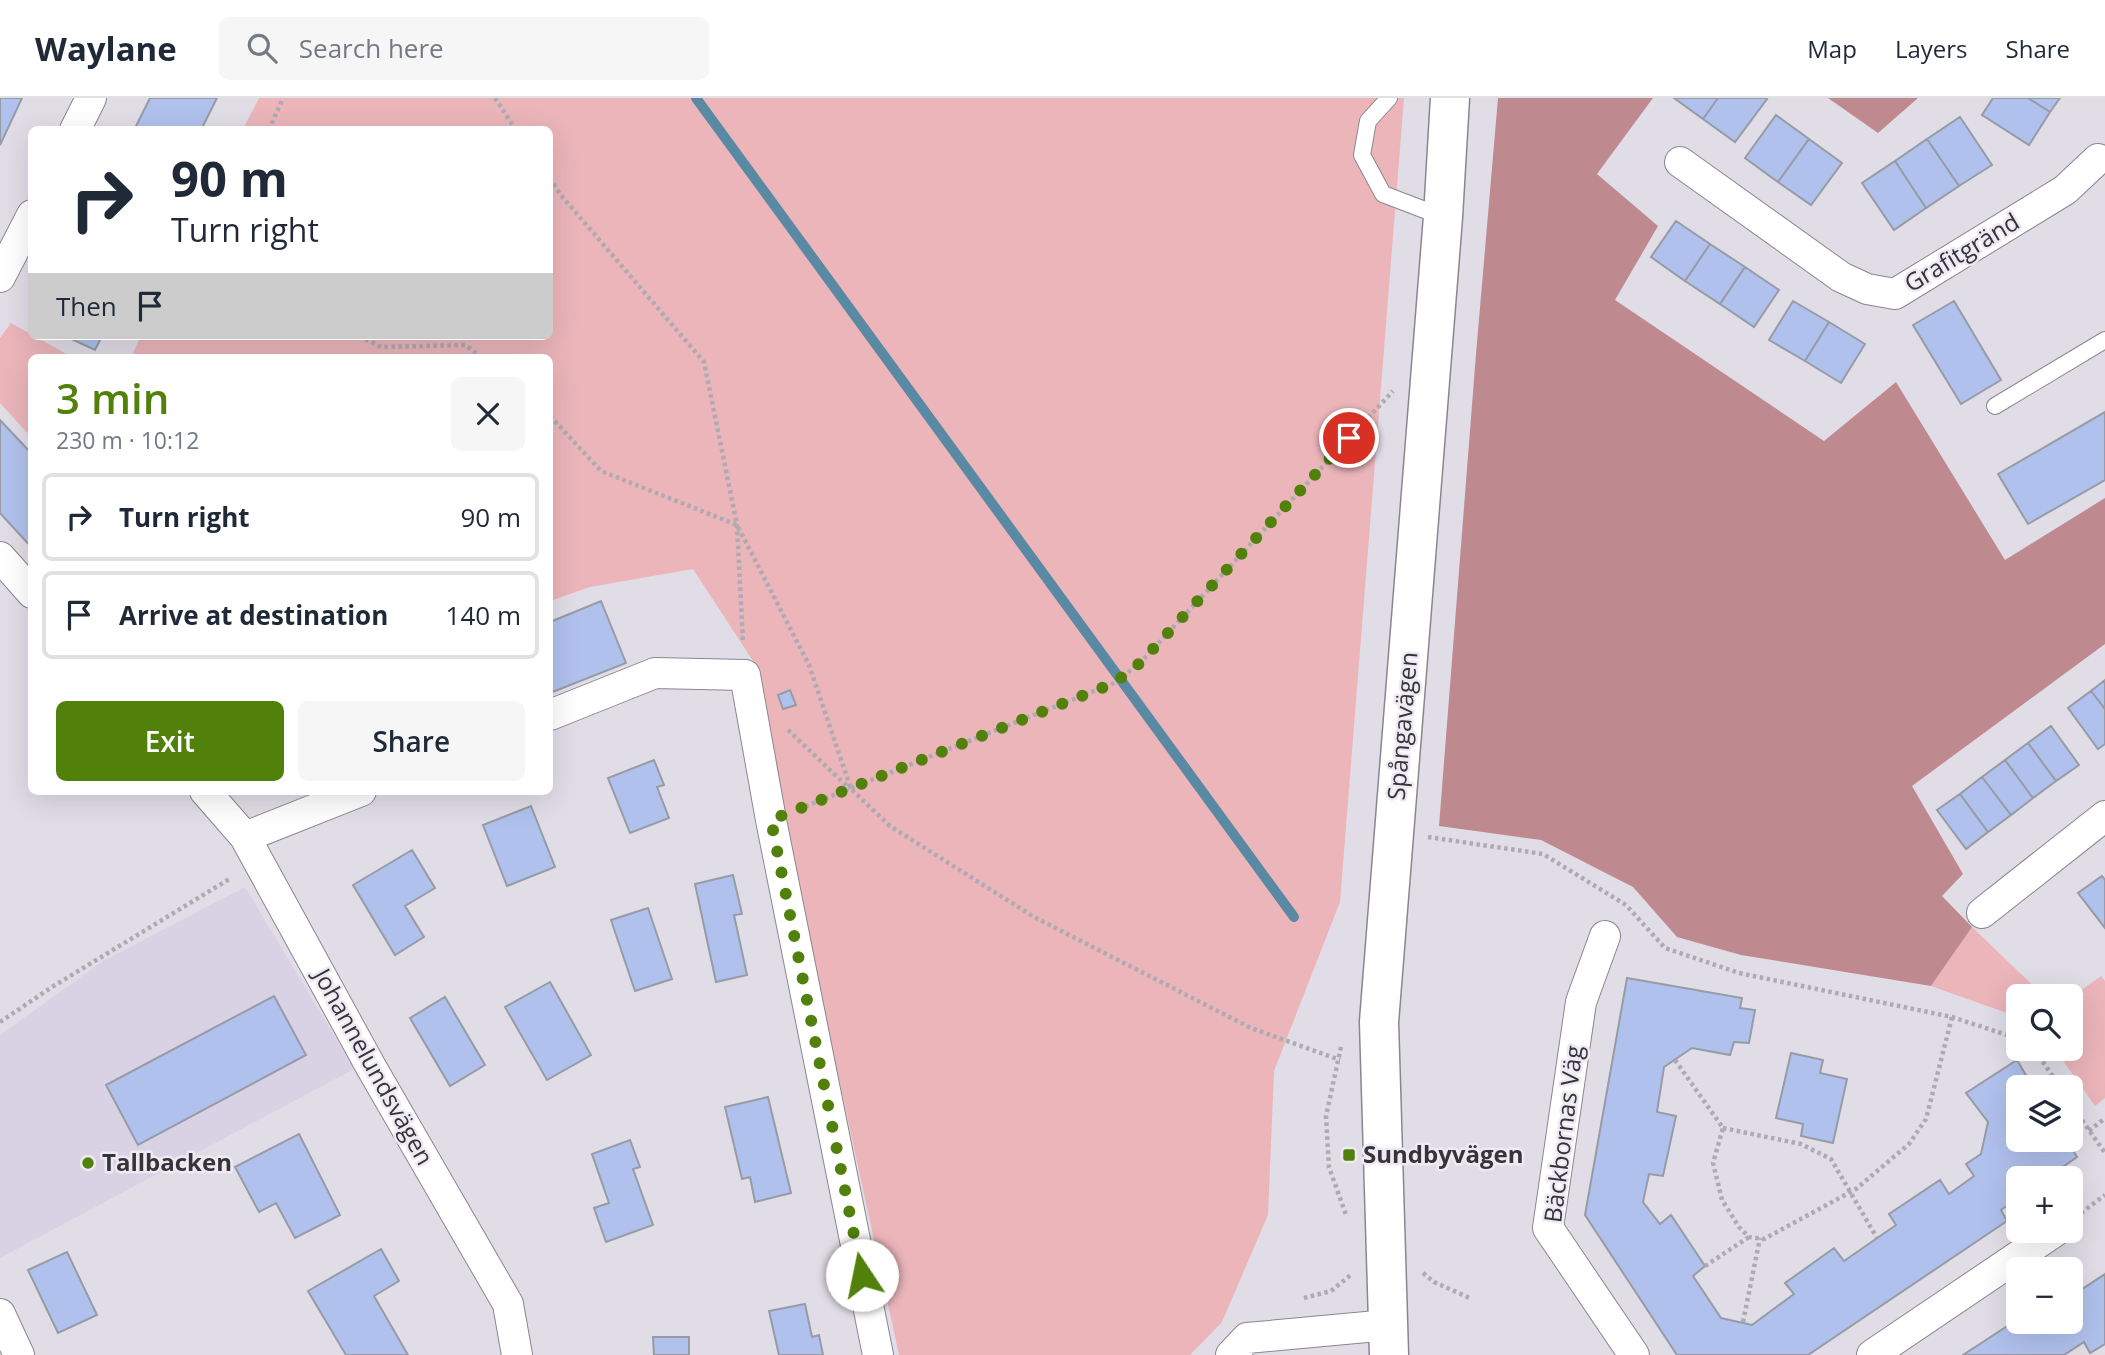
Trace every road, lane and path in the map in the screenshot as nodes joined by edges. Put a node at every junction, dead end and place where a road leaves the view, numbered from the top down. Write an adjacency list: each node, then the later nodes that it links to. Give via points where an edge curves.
1 (91, 98): 6 (street)
2 (283, 98): 7 (path)
3 (495, 98): 8 (path)
4 (1389, 98): 12 (lane, via 1368,121 1362,155 1383,194)
5 (1450, 98): 12 (street, Spångavägen)
6 (77, 126)
7 (271, 126)
8 (513, 126)
9 (2103, 161): 10 (street, Grafitgränd, via 2065,190 1895,294 1867,289 1841,277)
10 (1680, 162)
11 (553, 182): 21 (path, via 704,362)
12 (1443, 217): 58 (street, Spångavägen, via 1380,1023)
13 (28, 223): 14 (street)
14 (0, 277)
15 (367, 340): 17 (path, via 381,347 464,345)
16 (2105, 340): 19 (lane)
17 (477, 354)
18 (1396, 387): 27 (path, via 1140,663 1114,683)
19 (1995, 406)
20 (553, 419): 21 (path, via 601,471)
21 (737, 525): 24 (path); 27 (path, via 809,665)
22 (0, 557): 23 (street)
23 (28, 588)
24 (745, 675): 25 (street, via 655,673); 26 (street)
25 (553, 714)
26 (751, 714): 27 (path, via 790,731); 31 (street)
27 (851, 789): 31 (path); 39 (path, via 890,826 1034,917 1251,1028)
28 (208, 795): 33 (street, Johannelundsvägen)
29 (353, 795): 33 (street)
30 (2105, 816): 34 (street)
31 (771, 820): 61 (street)
32 (1424, 836): 36 (path, via 1542,854 1626,905 1665,948 1739,973)
33 (252, 849): 37 (path); 60 (street, Johannelundsvägen, via 508,1304)
34 (1982, 913)
35 (1605, 936): 63 (street, Bäckbornas Väg, via 1581,1002 1548,1228)
36 (1952, 1017): 38 (path); 46 (path, via 1926,1119 1909,1144)
37 (0, 1022)
38 (2006, 1035)
39 (1340, 1060)
40 (1675, 1060): 43 (path)
41 (2105, 1118): 44 (path)
42 (2083, 1122): 44 (path)
43 (1723, 1128): 46 (path, via 1801,1144 1831,1159); 49 (path, via 1713,1163 1723,1200)
44 (2089, 1131): 45 (path)
45 (2105, 1153)
46 (1850, 1192): 50 (path); 51 (path)
47 (2105, 1195): 48 (path)
48 (2083, 1211)
49 (1749, 1237): 50 (path); 54 (path)
50 (1760, 1238): 57 (path)
51 (1877, 1238)
52 (2037, 1243): 64 (street)
53 (1415, 1266): 55 (path, via 1434,1282)
54 (1705, 1266)
55 (1472, 1299)
56 (0, 1314): 59 (street)
57 (1743, 1322)
58 (1388, 1340): 62 (street, via 1247,1338)
59 (19, 1355)
60 (517, 1355)
61 (878, 1355)
62 (1231, 1355)
63 (1634, 1355)
64 (1872, 1355)

